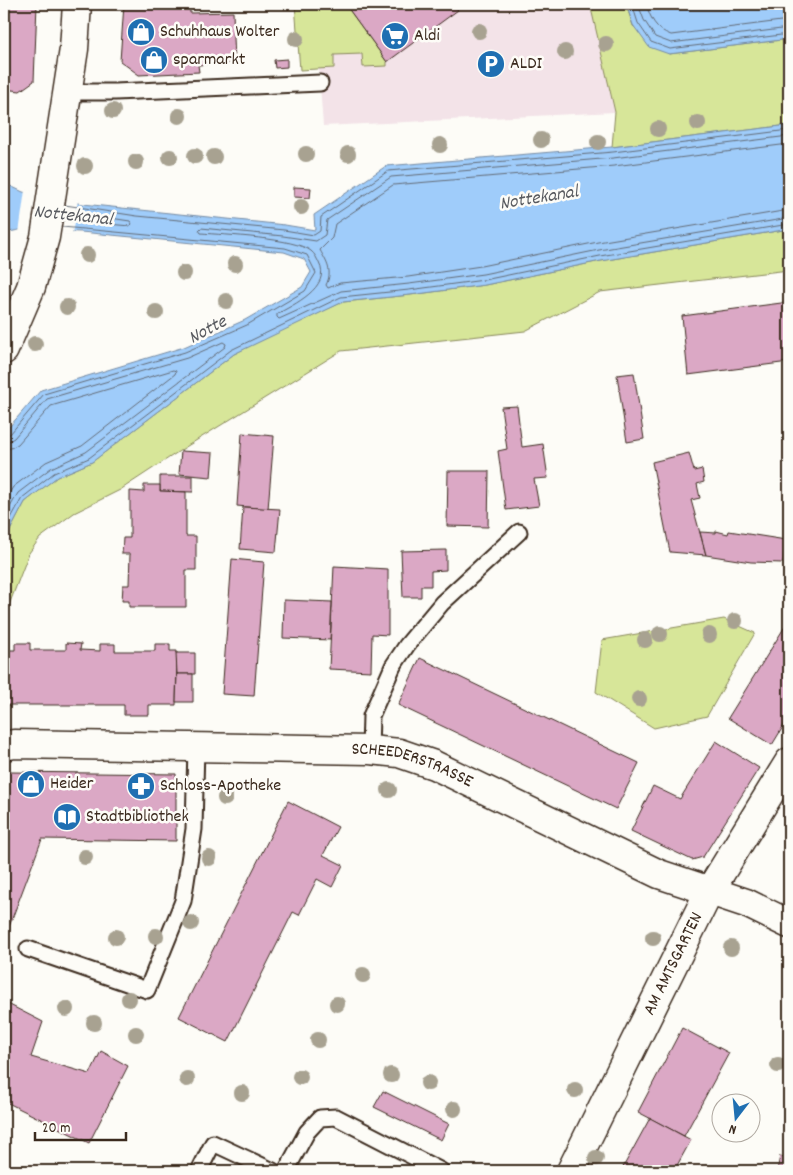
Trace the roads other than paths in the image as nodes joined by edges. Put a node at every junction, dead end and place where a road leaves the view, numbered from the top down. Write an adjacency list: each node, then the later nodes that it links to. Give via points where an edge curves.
1 (77, 4): 3 (street)
2 (320, 83): 3 (lane)
3 (67, 92): 4 (street, via 45,236 30,287)
4 (4, 350)
5 (519, 532): 8 (lane, via 442,603 408,644 393,666 371,716)
6 (4, 746): 7 (street, SCHEEDERSTRASSE)
7 (196, 746): 8 (street, SCHEEDERSTRASSE); 12 (lane, via 194,830 183,901 146,990)
8 (370, 750): 10 (street, SCHEEDERSTRASSE, via 400,754 434,765 658,874)
9 (789, 762): 10 (street, AM AMTSGARTEN)
10 (709, 892): 11 (street, SCHEEDERSTRASSE, via 746,904); 17 (street, AM AMTSGARTEN)
11 (789, 924)
12 (28, 949)
13 (199, 1171): 14 (lane, via 213,1143)
14 (273, 1171)
15 (286, 1171): 16 (lane, via 308,1132 320,1118 336,1117)
16 (441, 1171)
17 (571, 1171)

